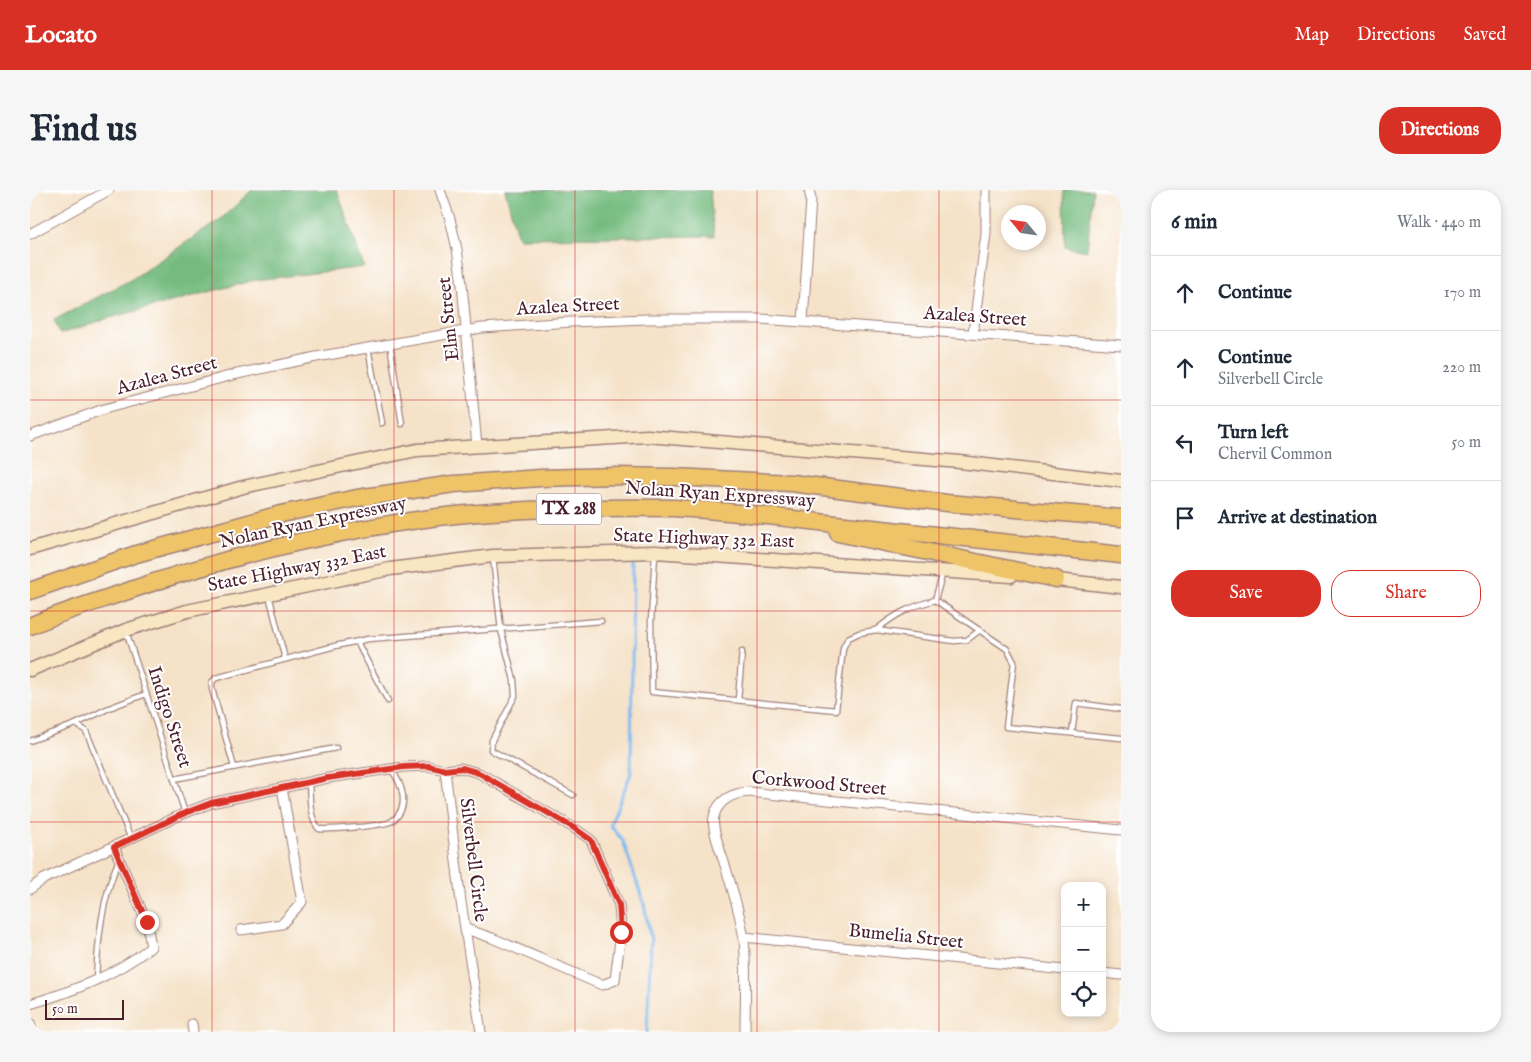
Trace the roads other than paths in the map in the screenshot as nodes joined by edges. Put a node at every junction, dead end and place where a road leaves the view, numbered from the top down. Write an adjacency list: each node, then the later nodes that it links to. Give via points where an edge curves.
1 (109, 190): 5 (street)
2 (440, 190): 7 (street, Elm Street, via 457,249)
3 (809, 190): 6 (street)
4 (986, 190): 8 (street, via 986,234)
5 (30, 234)
6 (803, 321): 7 (street, Azalea Street, via 571,322); 8 (street, Azalea Street)
7 (467, 330): 9 (street, Azalea Street); 15 (street, Elm Street)
8 (973, 333): 10 (street, Azalea Street)
9 (390, 343): 11 (street, Azalea Street); 13 (lane)
10 (1121, 345)
11 (368, 347): 12 (lane); 14 (street, Azalea Street, via 178,388 104,409)
12 (382, 423)
13 (402, 424)
14 (30, 436)
15 (477, 446): 16 (main road, via 647,436 960,462); 19 (main road, via 417,450 243,487)
16 (1121, 481)
17 (755, 515): 21 (highway, Nolan Ryan Expressway / TX 288); 24 (highway); 30 (highway, Nolan Ryan Expressway / TX 288, via 674,508 617,508 456,516 391,524 238,557 146,584)
18 (1121, 518): 26 (highway, Nolan Ryan Expressway / TX 288, via 947,503 792,483 617,476 463,483 357,498 280,514 136,554)
19 (30, 549)
20 (655, 552): 22 (main road, State Highway 332 East); 23 (main road, State Highway 332 East); 40 (lane, via 652,692)
21 (1121, 555)
22 (493, 556): 27 (main road, State Highway 332 East, via 390,569); 32 (lane)
23 (943, 570): 24 (main road, State Highway 332 East); 28 (lane)
24 (1056, 579): 25 (main road, State Highway 332 East)
25 (1121, 587)
26 (30, 591)
27 (269, 594): 31 (main road, State Highway 332 East, via 187,611); 37 (lane)
28 (935, 600): 33 (lane, via 894,615); 34 (lane)
29 (601, 621): 32 (lane)
30 (30, 626)
31 (126, 630): 38 (main road, State Highway 332 East); 39 (lane, Indigo Street)
32 (501, 630): 35 (lane); 54 (lane, via 515,696 492,740 491,750)
33 (876, 630): 34 (lane, via 954,641 967,640); 40 (lane, via 848,638 843,648 836,710)
34 (980, 630): 44 (lane, via 1007,649 1014,662 1006,727)
35 (358, 642): 37 (lane); 41 (lane)
36 (742, 652): 40 (lane)
37 (285, 659): 48 (lane, via 216,678 212,682)
38 (30, 670)
39 (146, 694): 43 (lane); 51 (lane, Indigo Street)
40 (738, 700)
41 (388, 701)
42 (1121, 709): 44 (lane, via 1076,703)
43 (76, 724): 46 (lane); 57 (lane, via 86,731)
44 (1072, 733): 45 (lane)
45 (1121, 738)
46 (30, 741)
47 (336, 748): 48 (lane)
48 (234, 767): 51 (lane)
49 (391, 769): 50 (street, via 428,766); 52 (street); 52 (lane, via 403,792 398,815 390,822 332,831 319,829 314,822)
50 (445, 770): 61 (street, Silverbell Circle); 61 (street, via 462,768 479,773 591,840 619,905 621,932 615,980 602,986)
51 (174, 779): 55 (lane, Indigo Street)
52 (308, 782): 53 (street)
53 (282, 788): 55 (street, via 211,803); 62 (street, via 302,902 282,924)
54 (573, 795)
55 (185, 813): 57 (street)
56 (1121, 830): 63 (street, Corkwood Street, via 739,792 728,796 714,817)
57 (131, 839): 58 (street)
58 (114, 847): 59 (street); 60 (street, via 44,879)
59 (120, 859): 67 (lane, via 107,890); 67 (street, via 147,922 151,947)
60 (30, 889)
61 (466, 929): 71 (street, Silverbell Circle)
62 (241, 930)
63 (744, 937): 64 (street, Bumelia Street); 72 (street, Corkwood Street)
64 (1061, 970)
65 (1106, 974): 66 (street)
66 (1121, 975)
67 (96, 980): 68 (street)
68 (30, 1004)
69 (30, 1022): 70 (street)
70 (32, 1032)
71 (481, 1032)
72 (745, 1032)

